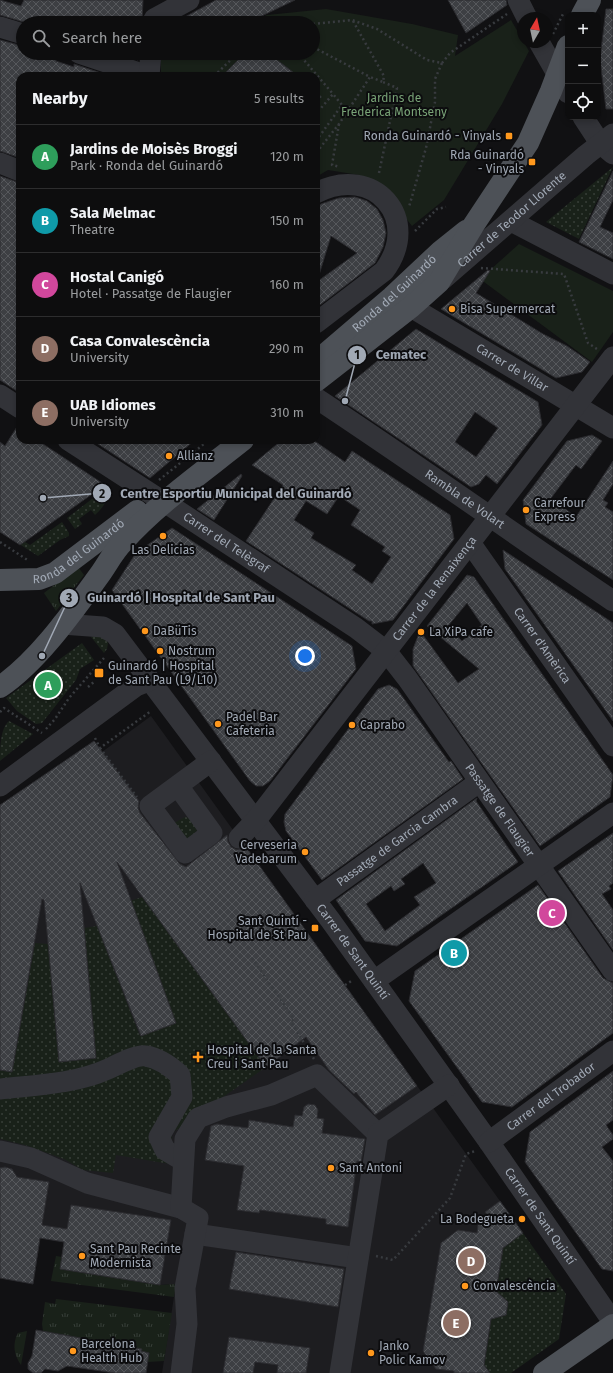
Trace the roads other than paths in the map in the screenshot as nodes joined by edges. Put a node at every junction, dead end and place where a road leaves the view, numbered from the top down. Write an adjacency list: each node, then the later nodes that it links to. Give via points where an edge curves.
1 (189, 0): 4 (street)
2 (590, 0): 3 (main road)
3 (574, 12)
4 (154, 14)
5 (0, 27): 6 (street)
6 (16, 32)
7 (553, 42): 12 (main road, Ronda del Guinardó)
8 (100, 60): 10 (street)
9 (150, 60): 11 (street)
10 (136, 72)
11 (149, 72)
12 (557, 74): 13 (street); 21 (main road, Ronda del Guinardó, via 528,143)
13 (565, 88)
14 (613, 118): 16 (street, via 604,128)
15 (586, 120): 16 (street)
16 (609, 144): 20 (street, Carrer de Teodor Llorente)
17 (0, 163): 18 (street)
18 (16, 169)
19 (320, 190): 25 (street, via 336,184 352,183 367,186 384,199 405,236 384,271)
20 (511, 221): 22 (street); 23 (street, Carrer de Teodor Llorente)
21 (473, 226): 23 (main road, Ronda del Guinardó); 27 (main road, Ronda del Guinardó, via 441,250)
22 (613, 274)
23 (439, 282): 24 (main road, Carrer de Teodor Llorente)
24 (411, 307): 28 (main road, Ronda del Guinardó); 32 (street, Carrer de Villar)
25 (320, 320)
26 (608, 355): 32 (street, Carrer de la Renaixença)
27 (320, 359)
28 (320, 378)
29 (0, 395): 31 (street)
30 (320, 401): 38 (street, Rambla de Volart)
31 (16, 405)
32 (576, 406): 33 (street, Carrer de Villar); 38 (street, Carrer de la Renaixença)
33 (613, 428)
34 (80, 444): 37 (street, Carrer del Telègraf)
35 (218, 444): 37 (main road, Ronda del Guinardó)
36 (237, 444): 37 (main road, Ronda del Guinardó)
37 (159, 494): 40 (main road, Ronda del Guinardó, via 55,573 39,579); 42 (main road, Ronda del Guinardó); 43 (street, Carrer del Telègraf)
38 (491, 518): 39 (street, Carrer de la Renaixença); 41 (street, Rambla de Volart)
39 (471, 544): 43 (street, Carrer de la Renaixença); 46 (street, Carrer d'Amèrica)
40 (0, 580)
41 (613, 601)
42 (62, 624): 44 (street, Carrer de Sant Quintí, via 103,627 111,630); 45 (main road, Ronda del Guinardó, via 23,671)
43 (386, 651): 48 (street, Passatge de Flaugier); 52 (street, Carrer de la Renaixença)
44 (150, 681): 47 (street, Carrer de Sant Quintí); 49 (street, via 136,686)
45 (0, 687)
46 (613, 746)
47 (211, 761): 50 (street); 52 (street, Carrer de Sant Quintí)
48 (479, 782): 54 (street, Passatge de Flaugier); 55 (street, Passatge de Garcia Cambra)
49 (0, 786)
50 (178, 786): 50 (street, via 150,806 182,855 212,833)
51 (613, 813): 54 (street)
52 (256, 820): 53 (street, Carrer de la Renaixença); 55 (street, Carrer de Sant Quintí)
53 (239, 838)
54 (539, 865): 56 (street, Passatge de Flaugier); 57 (street)
55 (315, 900): 57 (street, Carrer de Sant Quintí)
56 (613, 972)
57 (364, 980): 59 (street, Carrer de Sant Quintí)
58 (613, 1051): 62 (street, Carrer del Trobador)
59 (449, 1085): 61 (street); 62 (street, Carrer de Sant Quintí)
60 (0, 1089): 64 (street, via 94,1075 144,1055 166,1063 180,1075 182,1097 159,1137 165,1150)
61 (378, 1134): 64 (street, via 317,1075 271,1095 226,1107 198,1118 185,1139); 67 (street)
62 (482, 1146): 68 (street, Carrer de Sant Quintí)
63 (0, 1152): 65 (street, via 31,1158 87,1183)
64 (182, 1160): 65 (street)
65 (181, 1208): 66 (street, via 198,1218)
66 (195, 1234): 67 (street); 69 (street, via 186,1288 187,1324)
67 (364, 1257): 70 (street)
68 (613, 1324): 71 (main road)
69 (181, 1373)
70 (340, 1373)
71 (544, 1373)

